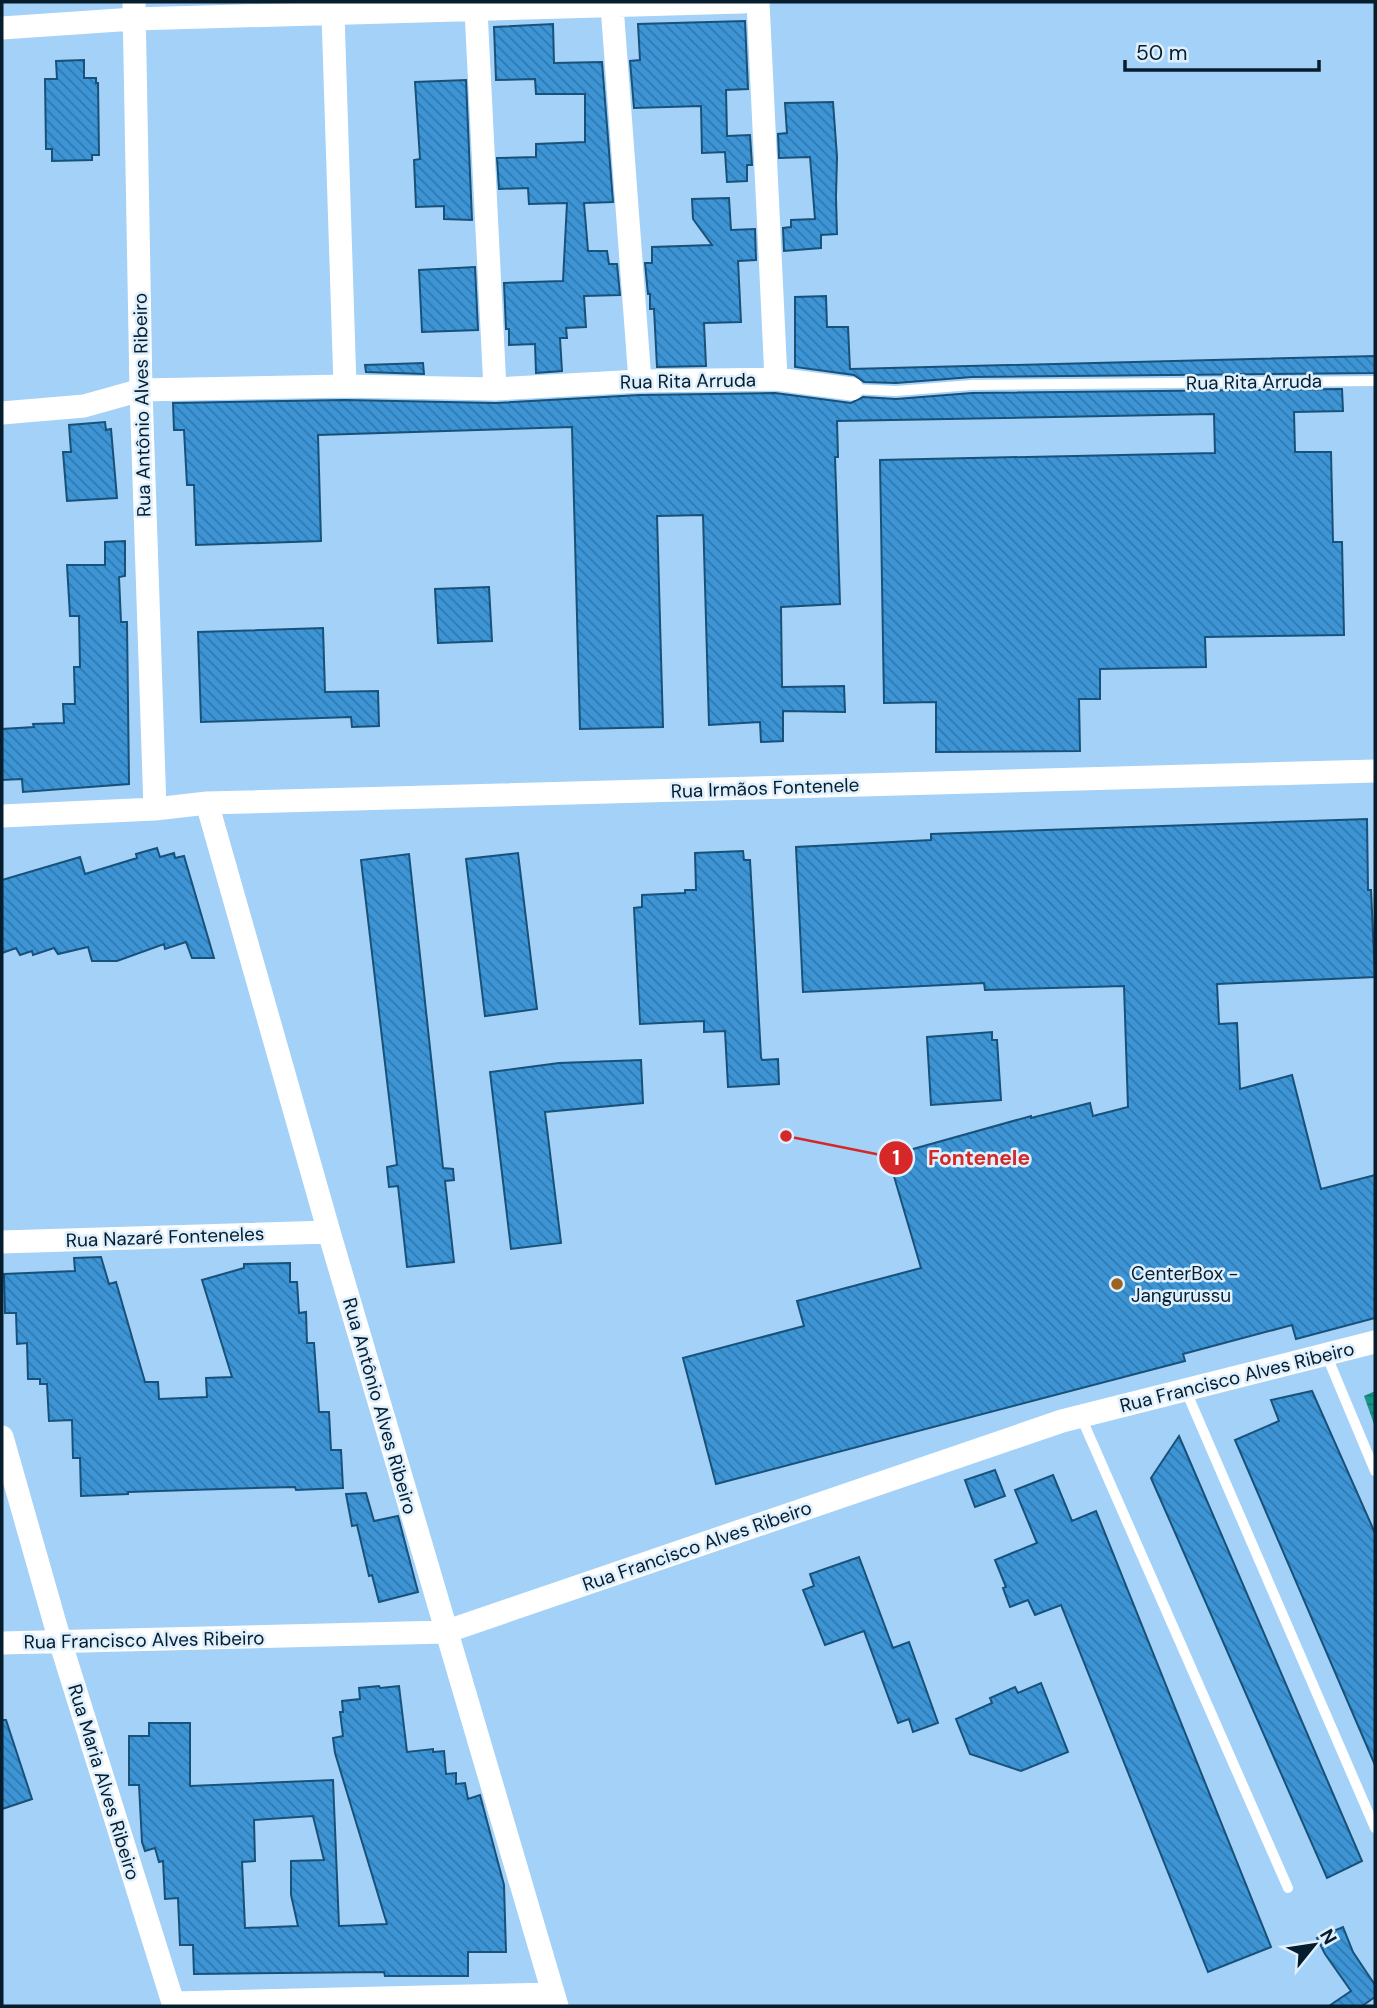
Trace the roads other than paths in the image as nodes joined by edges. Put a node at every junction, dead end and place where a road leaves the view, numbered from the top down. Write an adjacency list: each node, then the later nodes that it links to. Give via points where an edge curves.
1 (743, 2): 3 (street)
2 (758, 2): 8 (street)
3 (612, 6): 4 (street); 9 (street)
4 (475, 10): 6 (street); 12 (street)
5 (134, 11): 6 (street); 7 (street); 14 (street, Rua Antônio Alves Ribeiro)
6 (333, 14): 11 (street)
7 (2, 28)
8 (776, 379): 9 (street, Rua Rita Arruda); 13 (street, Rua Rita Arruda)
9 (640, 381): 12 (street, Rua Rita Arruda)
10 (1375, 381): 13 (lane, Rua Rita Arruda)
11 (345, 386): 12 (street, Rua Rita Arruda); 14 (street, Rua Rita Arruda)
12 (495, 389)
13 (852, 389)
14 (141, 390): 15 (street, Rua Rita Arruda, via 84,406); 18 (street, Rua Antônio Alves Ribeiro)
15 (2, 413)
16 (1375, 771): 17 (street, Rua Irmãos Fontenele)
17 (207, 803): 18 (street, Rua Irmãos Fontenele); 20 (street, Rua Antônio Alves Ribeiro)
18 (155, 809): 19 (street)
19 (2, 816)
20 (329, 1232): 21 (street, Rua Nazaré Fonteneles); 28 (street, Rua Antônio Alves Ribeiro)
21 (2, 1242)
22 (1375, 1342): 23 (street, Rua Francisco Alves Ribeiro)
23 (1326, 1354): 24 (street, Rua Francisco Alves Ribeiro); 27 (lane)
24 (1186, 1391): 25 (street, Rua Francisco Alves Ribeiro); 31 (lane)
25 (1081, 1417): 28 (street, Rua Francisco Alves Ribeiro); 32 (lane)
26 (2, 1437): 29 (street, Rua Maria Alves Ribeiro)
27 (1375, 1471)
28 (445, 1632): 29 (street, Rua Francisco Alves Ribeiro); 33 (street, Rua Antônio Alves Ribeiro)
29 (60, 1642): 30 (street, Rua Francisco Alves Ribeiro); 34 (street, Rua Maria Alves Ribeiro)
30 (2, 1643)
31 (1375, 1828)
32 (1288, 1888)
33 (555, 2000): 34 (street)
34 (174, 2005)

